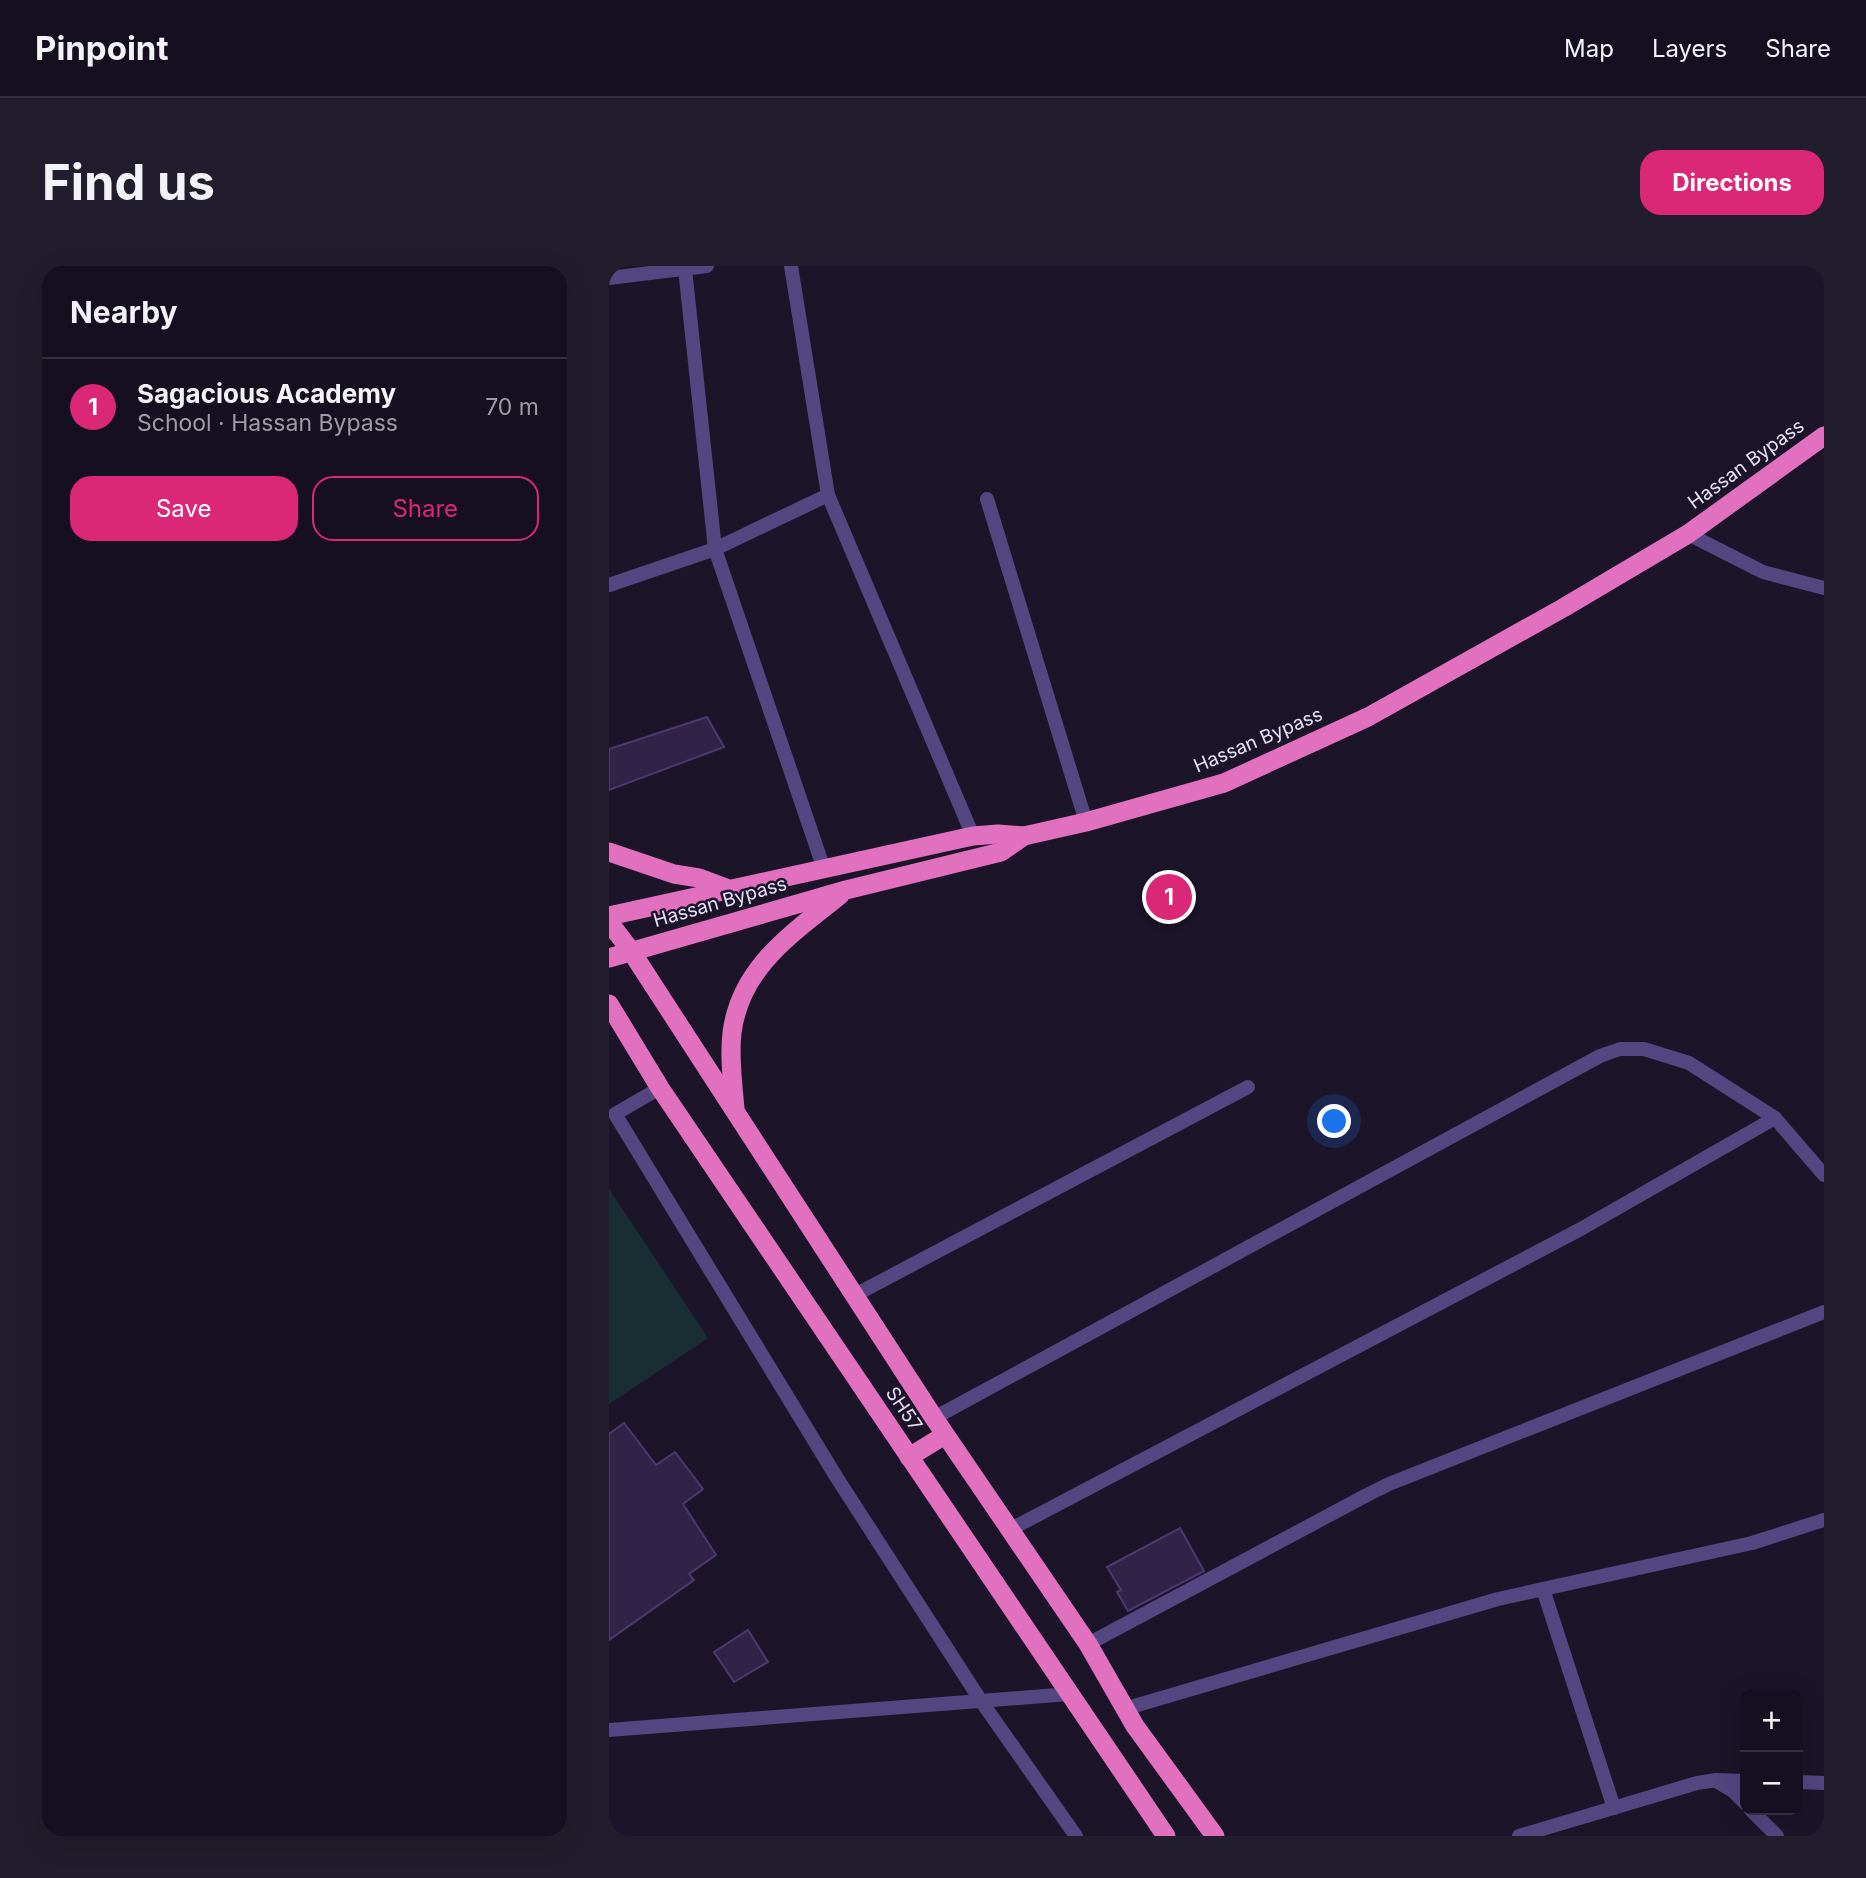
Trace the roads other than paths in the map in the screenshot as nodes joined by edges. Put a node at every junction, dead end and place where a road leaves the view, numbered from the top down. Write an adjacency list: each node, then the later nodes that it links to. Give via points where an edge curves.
1 (707, 266): 3 (street)
2 (791, 266): 6 (street)
3 (685, 269): 4 (street); 9 (street)
4 (609, 278)
5 (1824, 436): 8 (highway, Hassan Bypass)
6 (828, 495): 9 (street); 13 (street)
7 (987, 499): 12 (street)
8 (1688, 534): 11 (street, via 1763,572); 12 (highway, Hassan Bypass, via 1368,717 1224,783)
9 (715, 549): 10 (street); 16 (street)
10 (609, 585)
11 (1824, 588)
12 (1086, 822): 14 (highway, Hassan Bypass)
13 (973, 836): 14 (highway); 16 (highway)
14 (1024, 836): 18 (highway, Hassan Bypass, via 1002,852)
15 (609, 852): 17 (highway)
16 (824, 869): 17 (highway)
17 (731, 890): 19 (highway)
18 (846, 890): 21 (highway, Hassan Bypass); 28 (highway, via 771,952 750,980 733,1032)
19 (609, 916)
20 (609, 922): 21 (highway)
21 (631, 951): 22 (highway, Hassan Bypass); 28 (highway)
22 (609, 958)
23 (609, 1004): 25 (highway, SH57)
24 (609, 1028): 25 (highway)
25 (633, 1043): 27 (highway, SH57)
26 (1248, 1087): 31 (street)
27 (660, 1088): 34 (highway, SH57); 40 (street, via 615,1114 837,1478)
28 (736, 1111): 31 (highway)
29 (1775, 1118): 30 (street); 33 (street, via 1689,1063 1644,1049 1620,1049 1600,1056); 36 (street, via 1579,1230)
30 (1824, 1175)
31 (855, 1295): 33 (highway)
32 (1824, 1312): 38 (street, via 1389,1484)
33 (940, 1427): 34 (highway); 36 (highway)
34 (909, 1457): 39 (highway, SH57)
35 (1824, 1520): 37 (street, via 1752,1543)
36 (1009, 1530): 38 (highway)
37 (1543, 1589): 41 (street); 48 (street)
38 (1088, 1644): 41 (highway)
39 (1069, 1694): 40 (street); 50 (highway, SH57)
40 (981, 1701): 42 (street); 51 (street)
41 (1124, 1709): 52 (highway)
42 (609, 1730)
43 (1716, 1780): 44 (street); 47 (street); 48 (street)
44 (1740, 1781)
45 (1803, 1782): 46 (street)
46 (1824, 1783)
47 (1740, 1798)
48 (1614, 1808): 53 (street)
49 (1756, 1815): 54 (street)
50 (1161, 1834)
51 (1076, 1836)
52 (1215, 1836)
53 (1519, 1836)
54 (1777, 1836)

